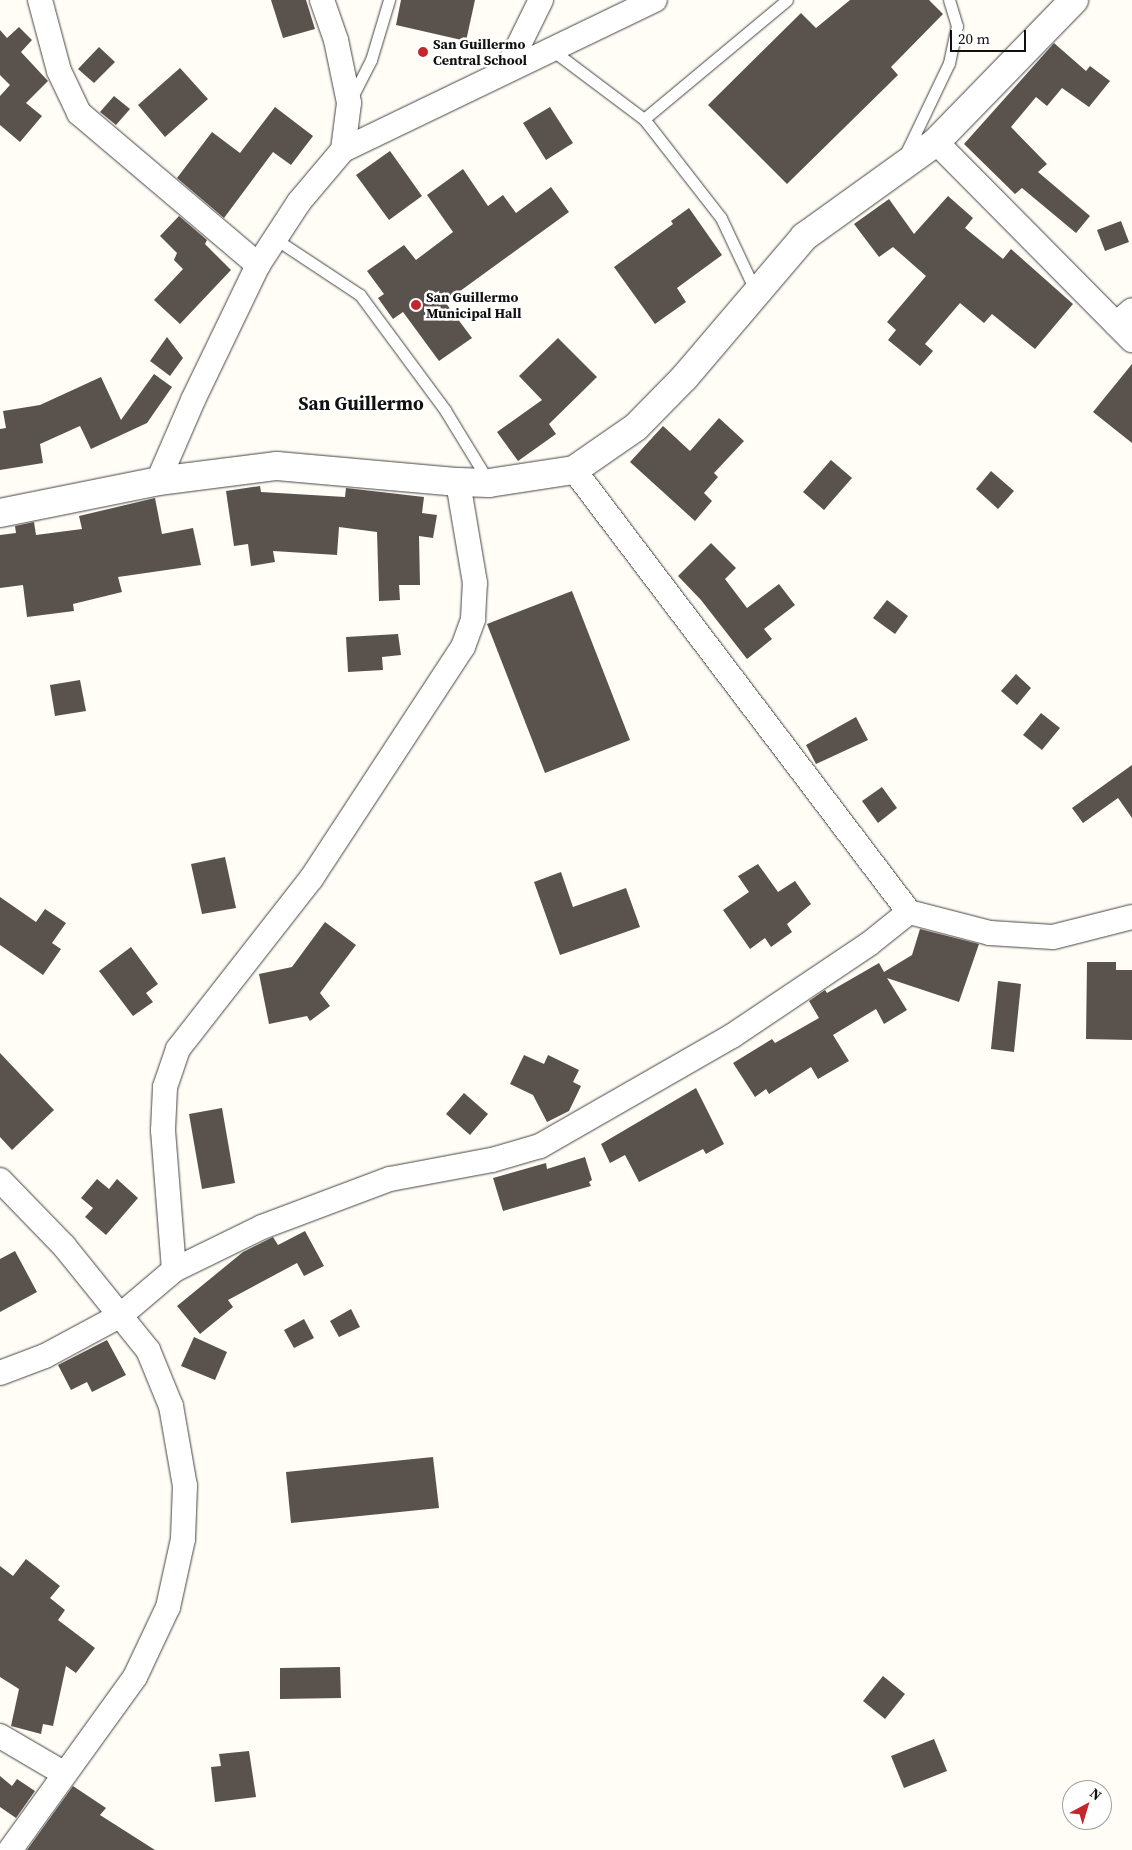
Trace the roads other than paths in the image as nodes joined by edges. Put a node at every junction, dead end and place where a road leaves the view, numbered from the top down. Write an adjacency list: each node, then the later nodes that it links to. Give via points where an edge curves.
1 (40, 0): 17 (street, via 59,71 79,113)
2 (322, 0): 11 (street, via 336,40)
3 (389, 0): 11 (lane, via 372,60)
4 (541, 0): 10 (street)
5 (655, 0): 9 (street)
6 (787, 0): 12 (lane)
7 (949, 0): 15 (lane, via 957,26 949,63)
8 (1074, 0): 13 (street)
9 (552, 50): 10 (street); 12 (lane)
10 (507, 69): 14 (street)
11 (349, 103): 14 (street)
12 (644, 119): 18 (lane, via 721,218)
13 (936, 142): 15 (street); 19 (street)
14 (344, 150): 16 (street)
15 (897, 170): 18 (street, via 804,238)
16 (274, 238): 17 (street); 23 (lane, via 360,295 445,410)
17 (258, 265): 21 (street)
18 (755, 290): 20 (street, via 685,377 636,427)
19 (1127, 325)
20 (574, 470): 23 (street); 25 (street)
21 (158, 481): 22 (street, via 277,466); 24 (street)
22 (458, 482): 23 (street); 28 (street, via 475,583 473,619 464,647 311,879 178,1049 165,1087 162,1130)
23 (489, 482)
24 (0, 513)
25 (909, 912): 26 (street, via 990,933 1054,937); 28 (street, via 869,944 732,1036 540,1146 492,1160 390,1179 262,1227)
26 (1132, 917)
27 (0, 1180): 29 (street, via 64,1246)
28 (174, 1270): 29 (street)
29 (122, 1316): 30 (street, via 45,1356); 32 (street, via 148,1350 171,1406 185,1486 183,1539 168,1607 135,1677)
30 (0, 1373)
31 (0, 1736): 32 (street)
32 (63, 1773): 33 (street)
33 (10, 1850)

